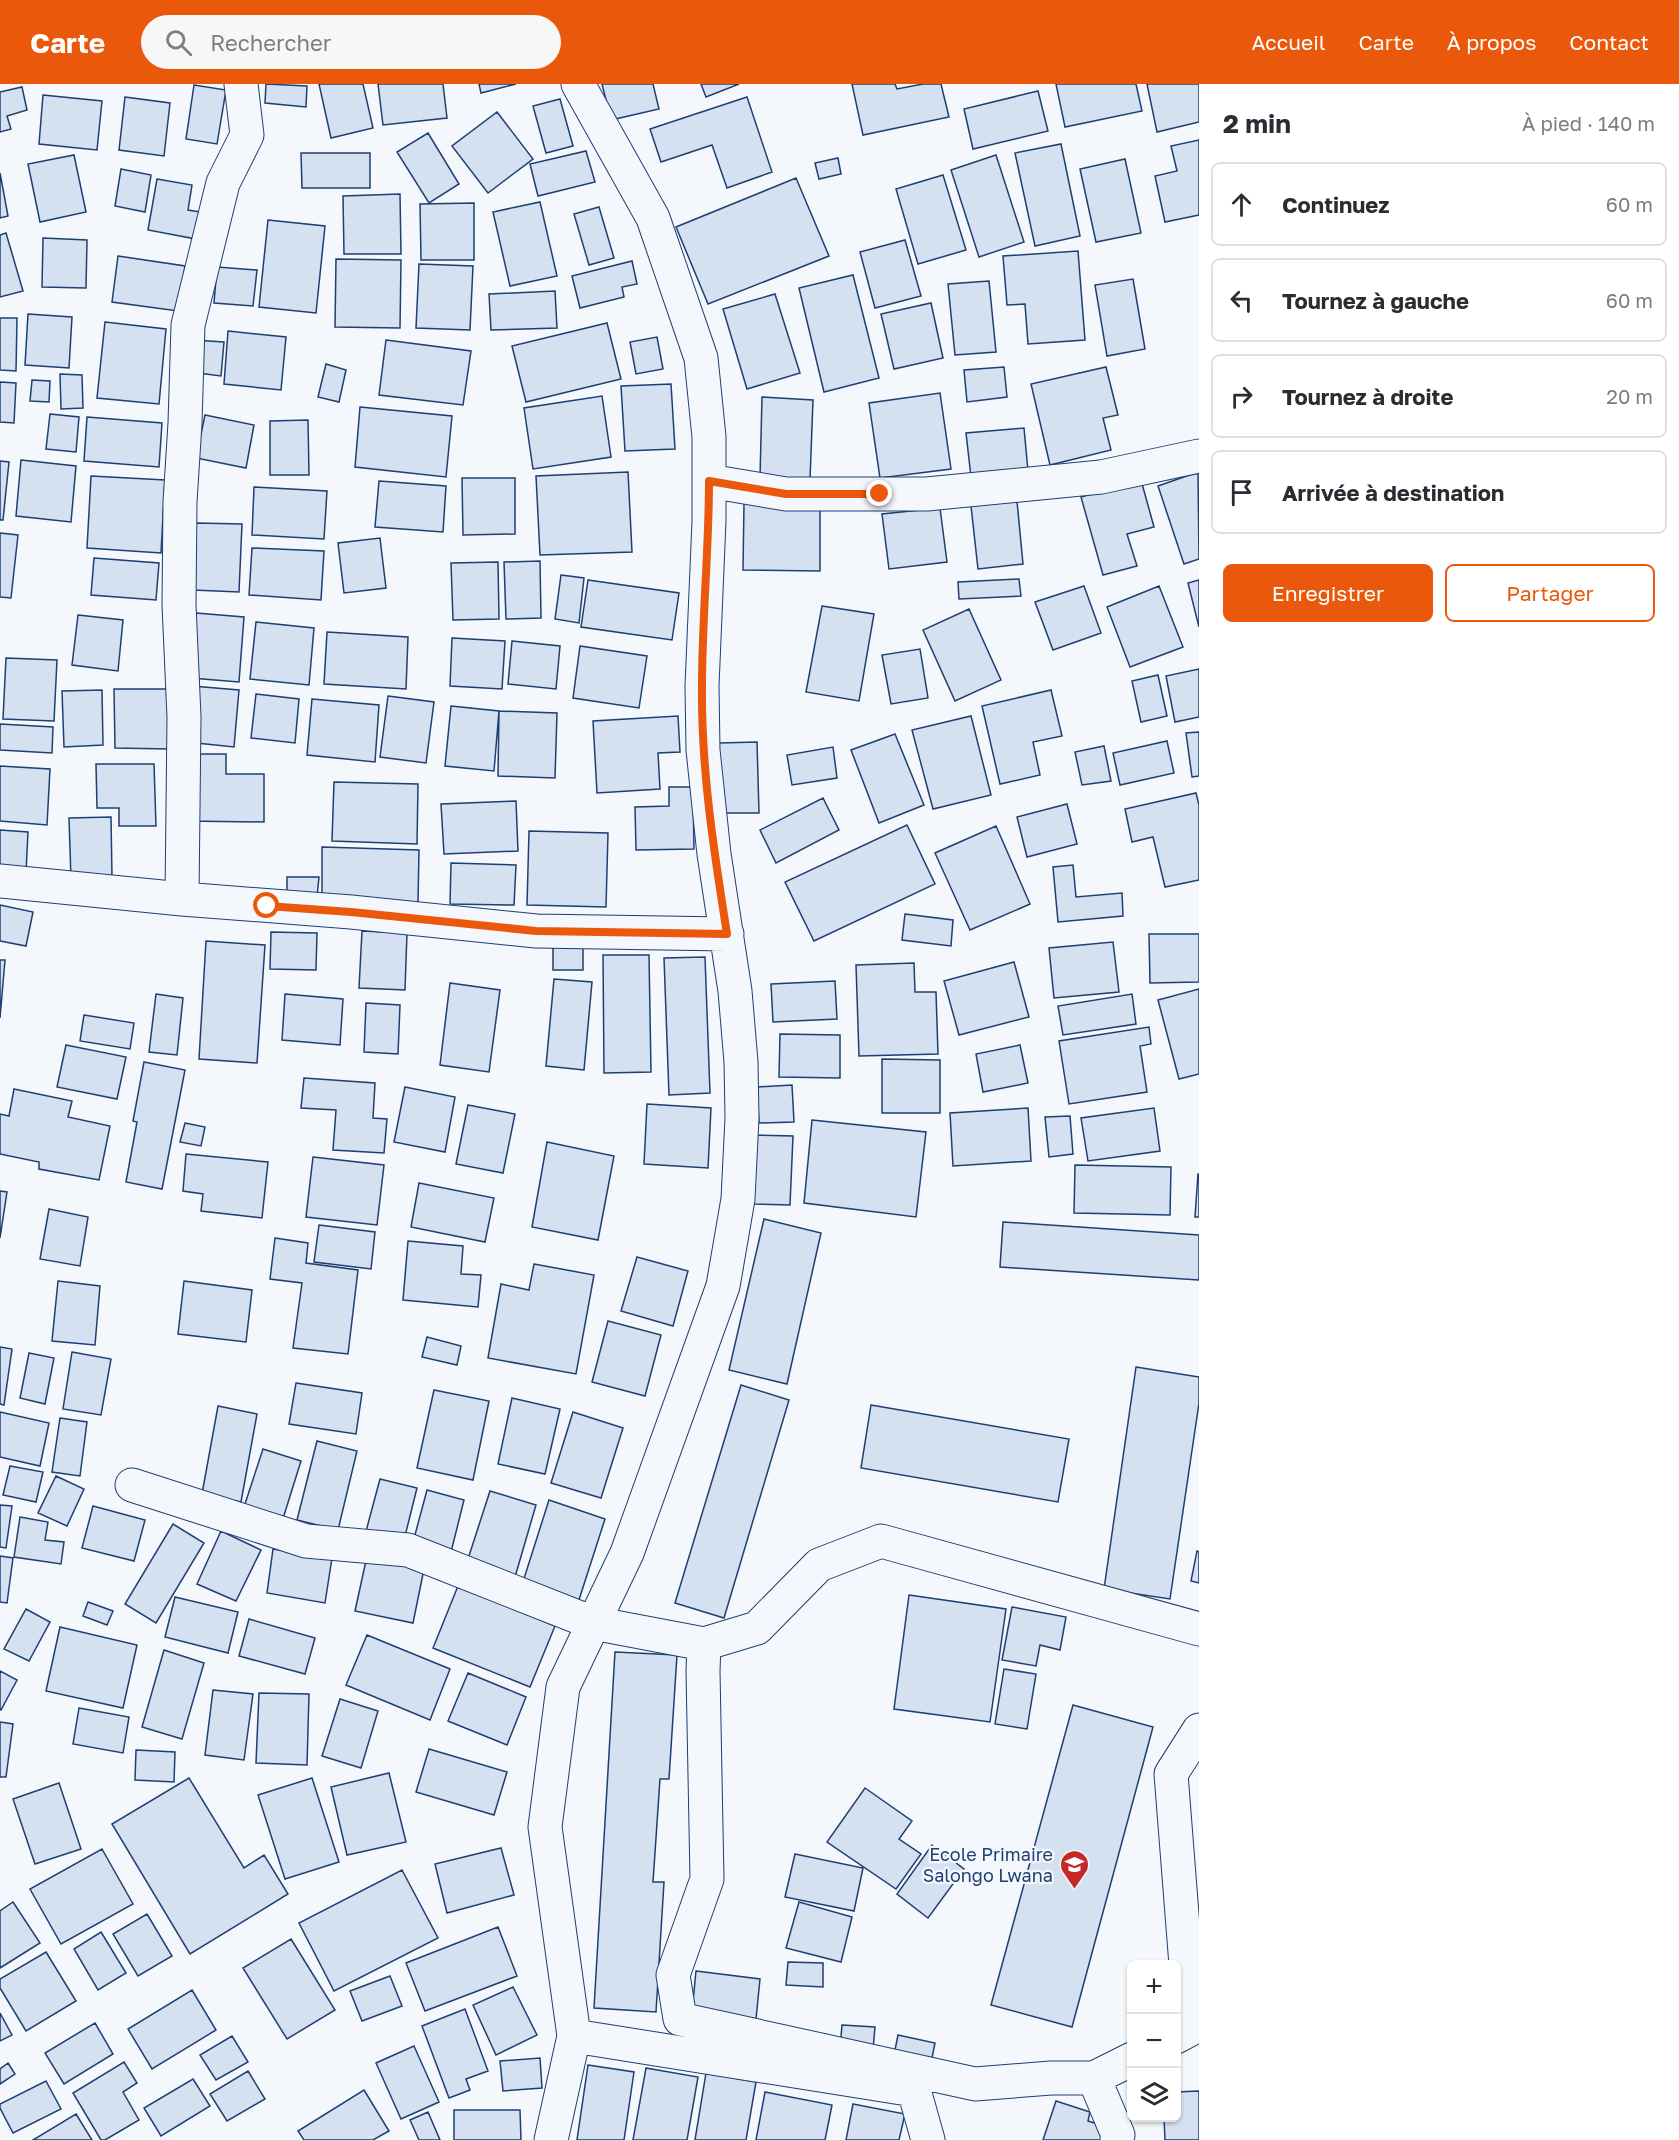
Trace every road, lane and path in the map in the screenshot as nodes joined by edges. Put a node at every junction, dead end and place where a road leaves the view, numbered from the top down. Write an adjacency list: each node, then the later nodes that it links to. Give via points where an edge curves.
1 (241, 84): 6 (street, via 247,135 223,183 188,325 180,502)
2 (578, 84): 4 (street, via 653,218 701,358)
3 (1199, 456): 4 (street, via 1101,477 927,494 786,494)
4 (709, 481): 7 (street, via 702,686 704,750)
5 (0, 881): 6 (street)
6 (182, 899): 7 (street, via 536,931)
7 (727, 934): 9 (street, via 741,1062 742,1118 738,1199 723,1286 627,1553)
8 (132, 1485): 9 (street, via 306,1541 408,1550)
9 (593, 1623): 11 (street); 14 (street, via 564,1687 545,1827)
10 (1199, 1629): 11 (street, via 880,1541 819,1565 757,1628)
11 (704, 1644): 16 (street, via 707,1879 673,1975 680,2019 975,2084)
12 (1199, 1730): 13 (street, via 1171,1774 1191,2030)
13 (1181, 2035)
14 (574, 2036): 17 (street); 18 (street, via 914,2090)
15 (1127, 2061): 16 (street)
16 (1094, 2078): 19 (street)
17 (551, 2140)
18 (928, 2140)
19 (1117, 2140)

